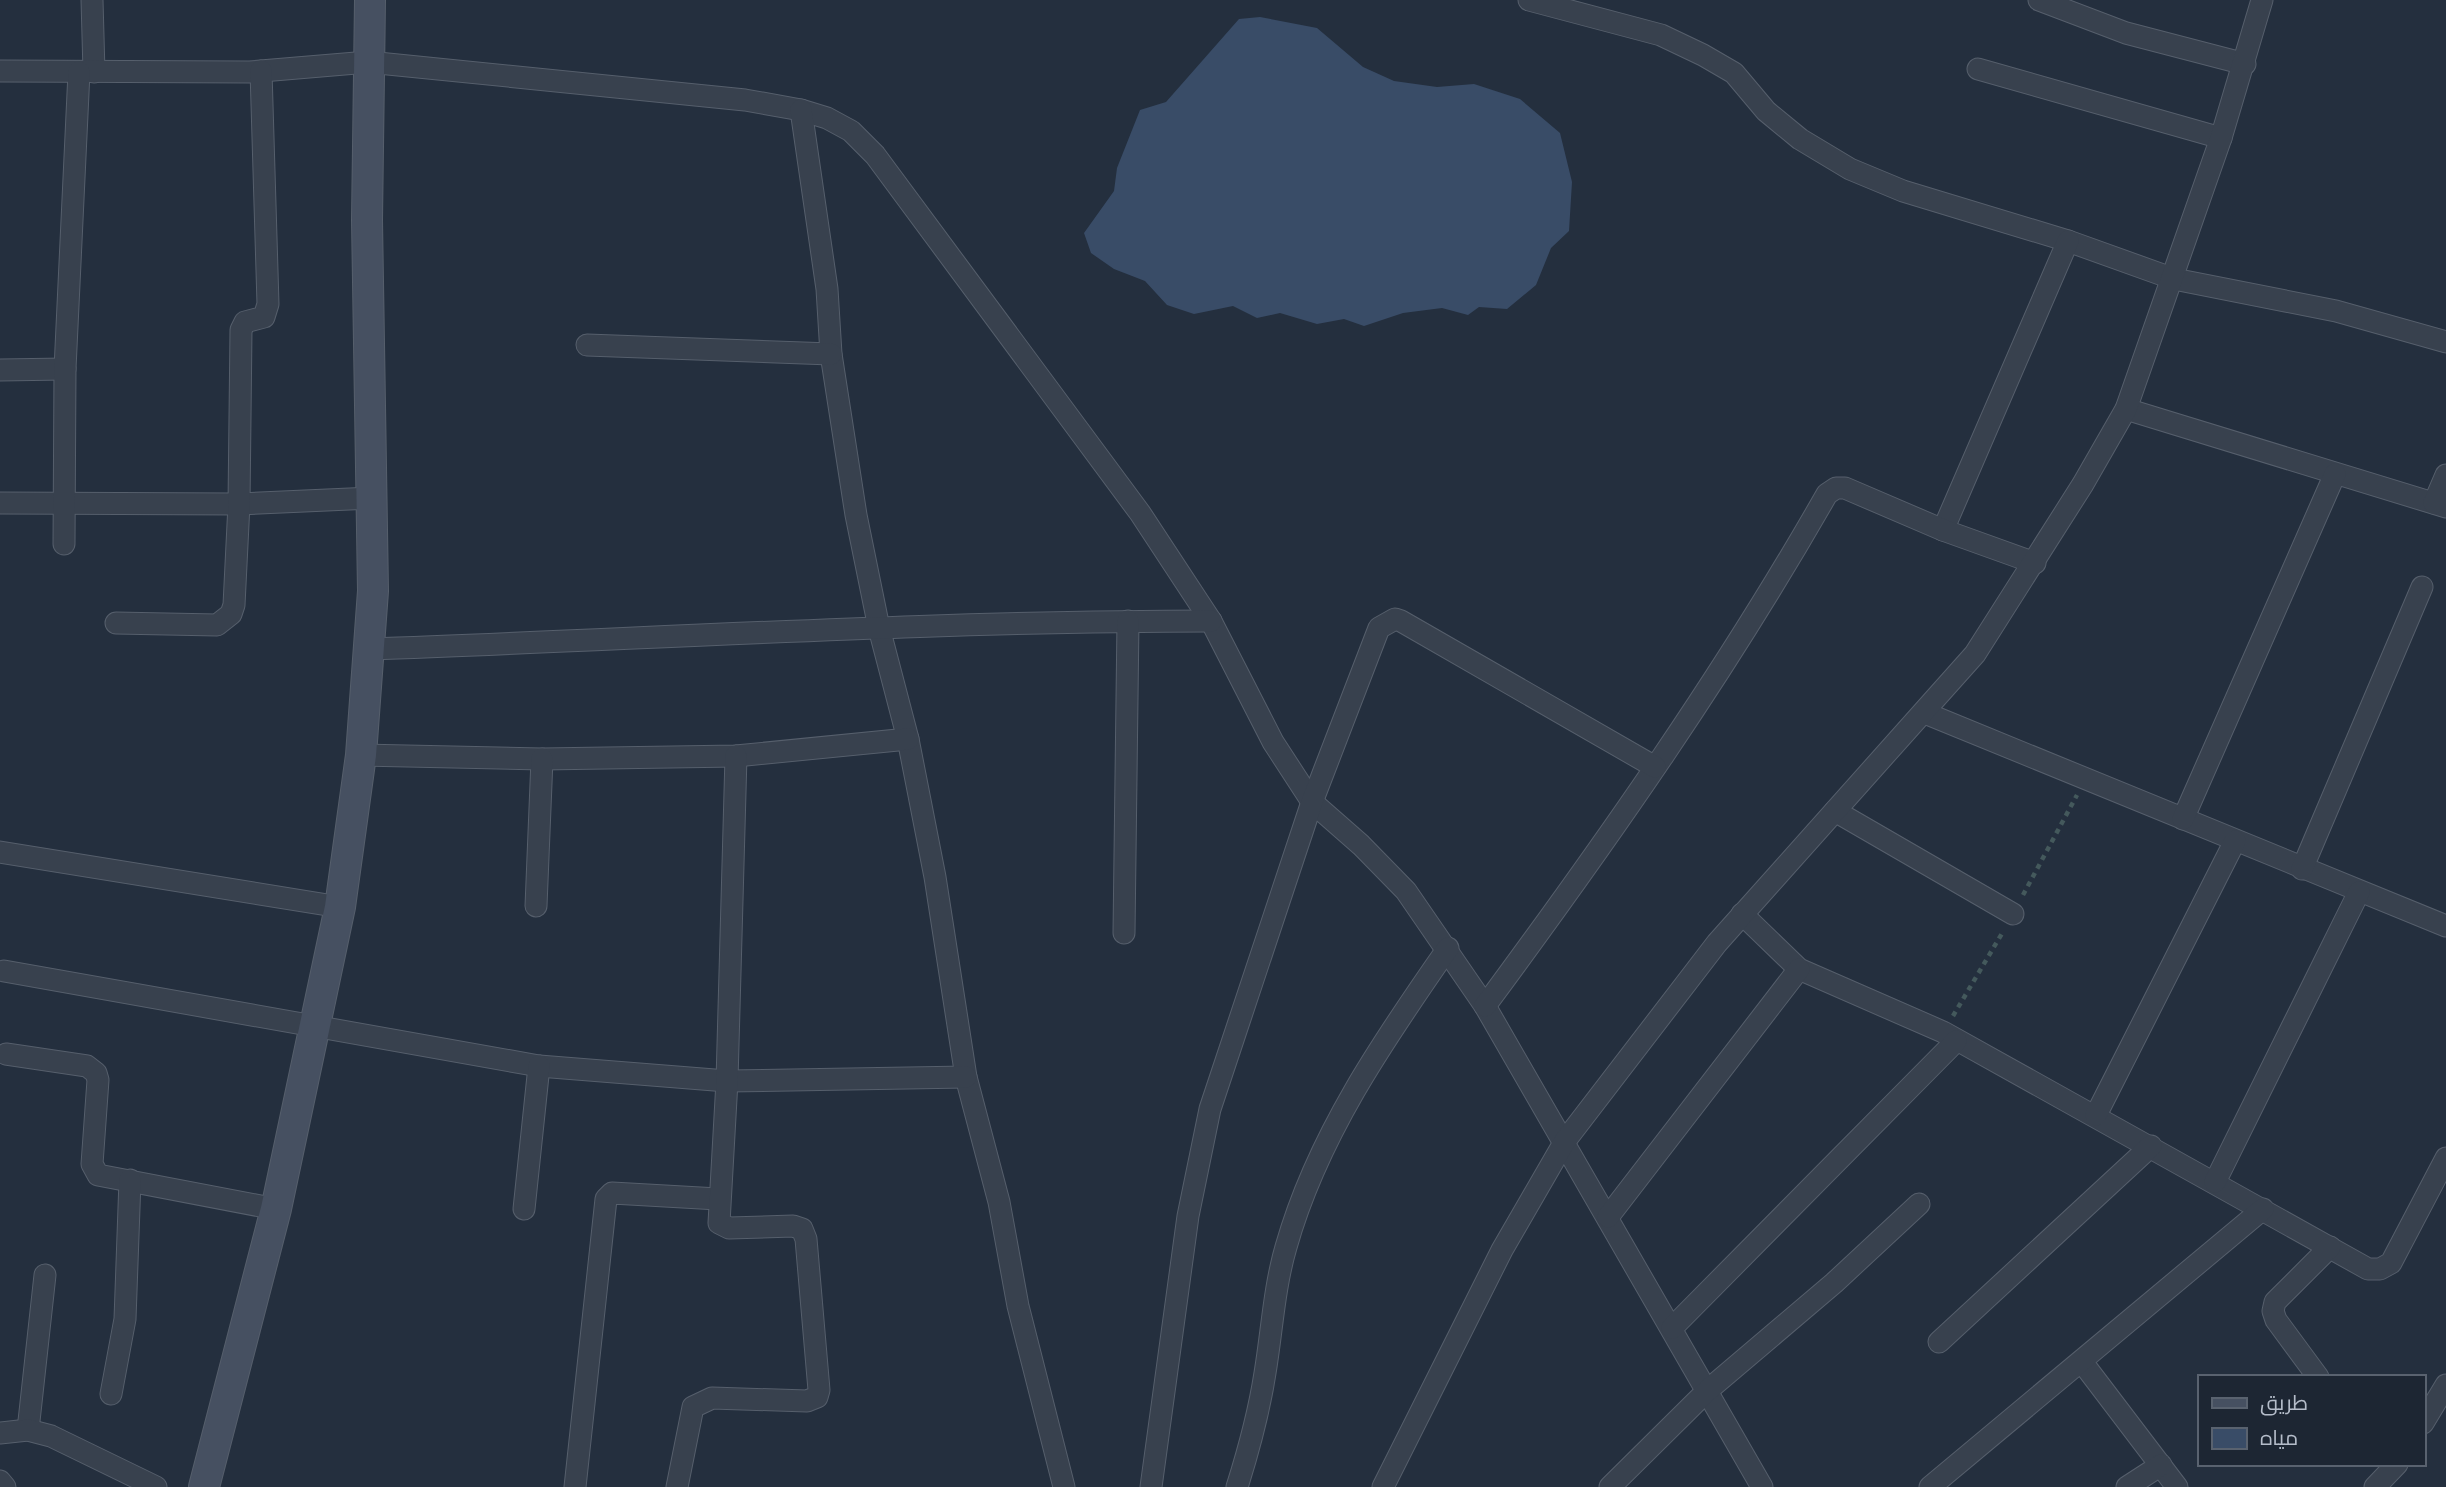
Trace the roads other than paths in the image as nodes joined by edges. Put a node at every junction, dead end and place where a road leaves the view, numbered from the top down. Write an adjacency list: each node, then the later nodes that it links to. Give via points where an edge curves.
1 (92, 0): 11 (street)
2 (370, 0): 6 (street)
3 (1529, 0): 14 (street, via 1661,35 1703,55 1734,73 1766,111 1800,139 1850,169 1903,191)
4 (2039, 0): 7 (street, via 2126,33)
5 (2262, 0): 7 (street)
6 (368, 62): 10 (street); 12 (street, via 744,100); 24 (street)
7 (2245, 64): 13 (street)
8 (1978, 69): 13 (street)
9 (0, 71): 11 (street)
10 (261, 71): 11 (street); 27 (street, via 268,304 264,317 245,322 241,330)
11 (86, 72): 19 (street)
12 (801, 110): 18 (street, via 827,289); 34 (street, via 851,131 875,155 1140,513)
13 (2221, 138): 15 (street)
14 (2068, 242): 15 (street); 29 (street)
15 (2174, 279): 16 (street, via 2336,311); 21 (street)
16 (2446, 342)
17 (587, 345): 18 (street)
18 (831, 354): 36 (street)
19 (65, 369): 20 (street); 25 (street)
20 (0, 370)
21 (2126, 408): 22 (street); 31 (street)
22 (2335, 474): 28 (street); 46 (street)
23 (2446, 475): 28 (street)
24 (372, 498): 27 (street); 37 (street)
25 (65, 501): 26 (street); 27 (street); 30 (street)
26 (0, 503)
27 (239, 504): 35 (street, via 234,605 223,622 208,626)
28 (2440, 505)
29 (1943, 530): 31 (street); 43 (street, via 1846,488 1827,494 1769,596)
30 (64, 544)
31 (2035, 563): 38 (street, via 1975,654)
32 (2422, 587): 49 (street)
33 (1128, 621): 34 (street); 36 (street); 56 (street)
34 (1211, 621): 44 (street, via 1273,743)
35 (116, 623)
36 (879, 628): 37 (street); 39 (street)
37 (369, 649): 40 (street)
38 (1925, 713): 45 (street); 46 (street)
39 (908, 739): 41 (street); 65 (street)
40 (361, 755): 42 (street); 52 (street)
41 (736, 756): 42 (street); 66 (street)
42 (542, 759): 51 (street)
43 (1655, 767): 44 (street, via 1395,619 1379,628); 60 (street)
44 (1312, 802): 57 (street, via 1406,891); 99 (street, via 1210,1109 1188,1216)
45 (1835, 811): 53 (street); 54 (street)
46 (2183, 819): 47 (street)
47 (2235, 841): 49 (street); 67 (street)
48 (0, 852): 52 (street)
49 (2302, 869): 50 (street)
50 (2359, 892): 55 (street); 72 (street)
51 (536, 906)
52 (340, 907): 61 (street)
53 (1742, 914): 58 (street); 68 (street)
54 (2013, 914)
55 (2444, 919)
56 (1124, 933)
57 (1448, 948): 60 (street); 100 (street, via 1399,1018 1337,1121 1308,1180 1286,1248 1256,1423)
58 (1799, 969): 62 (street); 78 (street)
59 (4, 971): 61 (street)
60 (1485, 1006): 68 (street)
61 (313, 1028): 64 (street); 75 (street)
62 (1955, 1041): 67 (street); 81 (street)
63 (6, 1054): 71 (street, via 87,1066 96,1073 92,1164 98,1175)
64 (538, 1066): 66 (street); 76 (street)
65 (966, 1077): 66 (street); 98 (street)
66 (727, 1081): 73 (street)
67 (2096, 1115): 69 (street)
68 (1565, 1141): 78 (street); 101 (street, via 1502,1250)
69 (2151, 1146): 72 (street); 82 (street)
70 (2446, 1157): 79 (street, via 2390,1263 2368,1269)
71 (130, 1180): 75 (street); 87 (street, via 125,1319)
72 (2215, 1182): 77 (street)
73 (718, 1199): 96 (street, via 612,1193 606,1199); 97 (street, via 723,1227 802,1229 819,1390 817,1397 807,1401 712,1398 693,1407)
74 (1919, 1204): 86 (street, via 1835,1283)
75 (276, 1209): 95 (street)
76 (524, 1209)
77 (2263, 1209): 79 (street); 83 (street)
78 (1608, 1217): 81 (street)
79 (2330, 1247): 84 (street, via 2276,1302 2273,1311)
80 (45, 1275): 89 (street)
81 (1672, 1328): 86 (street)
82 (1939, 1342)
83 (2081, 1362): 91 (street); 104 (street)
84 (2317, 1375)
85 (2446, 1385): 88 (street)
86 (1708, 1390): 102 (street); 103 (street)
87 (111, 1394)
88 (2425, 1420)
89 (29, 1430): 90 (street); 94 (street, via 51,1436)
90 (0, 1433)
91 (2161, 1465): 105 (street); 106 (street)
92 (0, 1481): 93 (street)
93 (5, 1487)
94 (156, 1487)
95 (204, 1487)
96 (575, 1487)
97 (677, 1487)
98 (1064, 1487)
99 (1151, 1487)
100 (1237, 1487)
101 (1383, 1487)
102 (1610, 1487)
103 (1762, 1487)
104 (1930, 1487)
105 (2127, 1487)
106 (2177, 1487)

